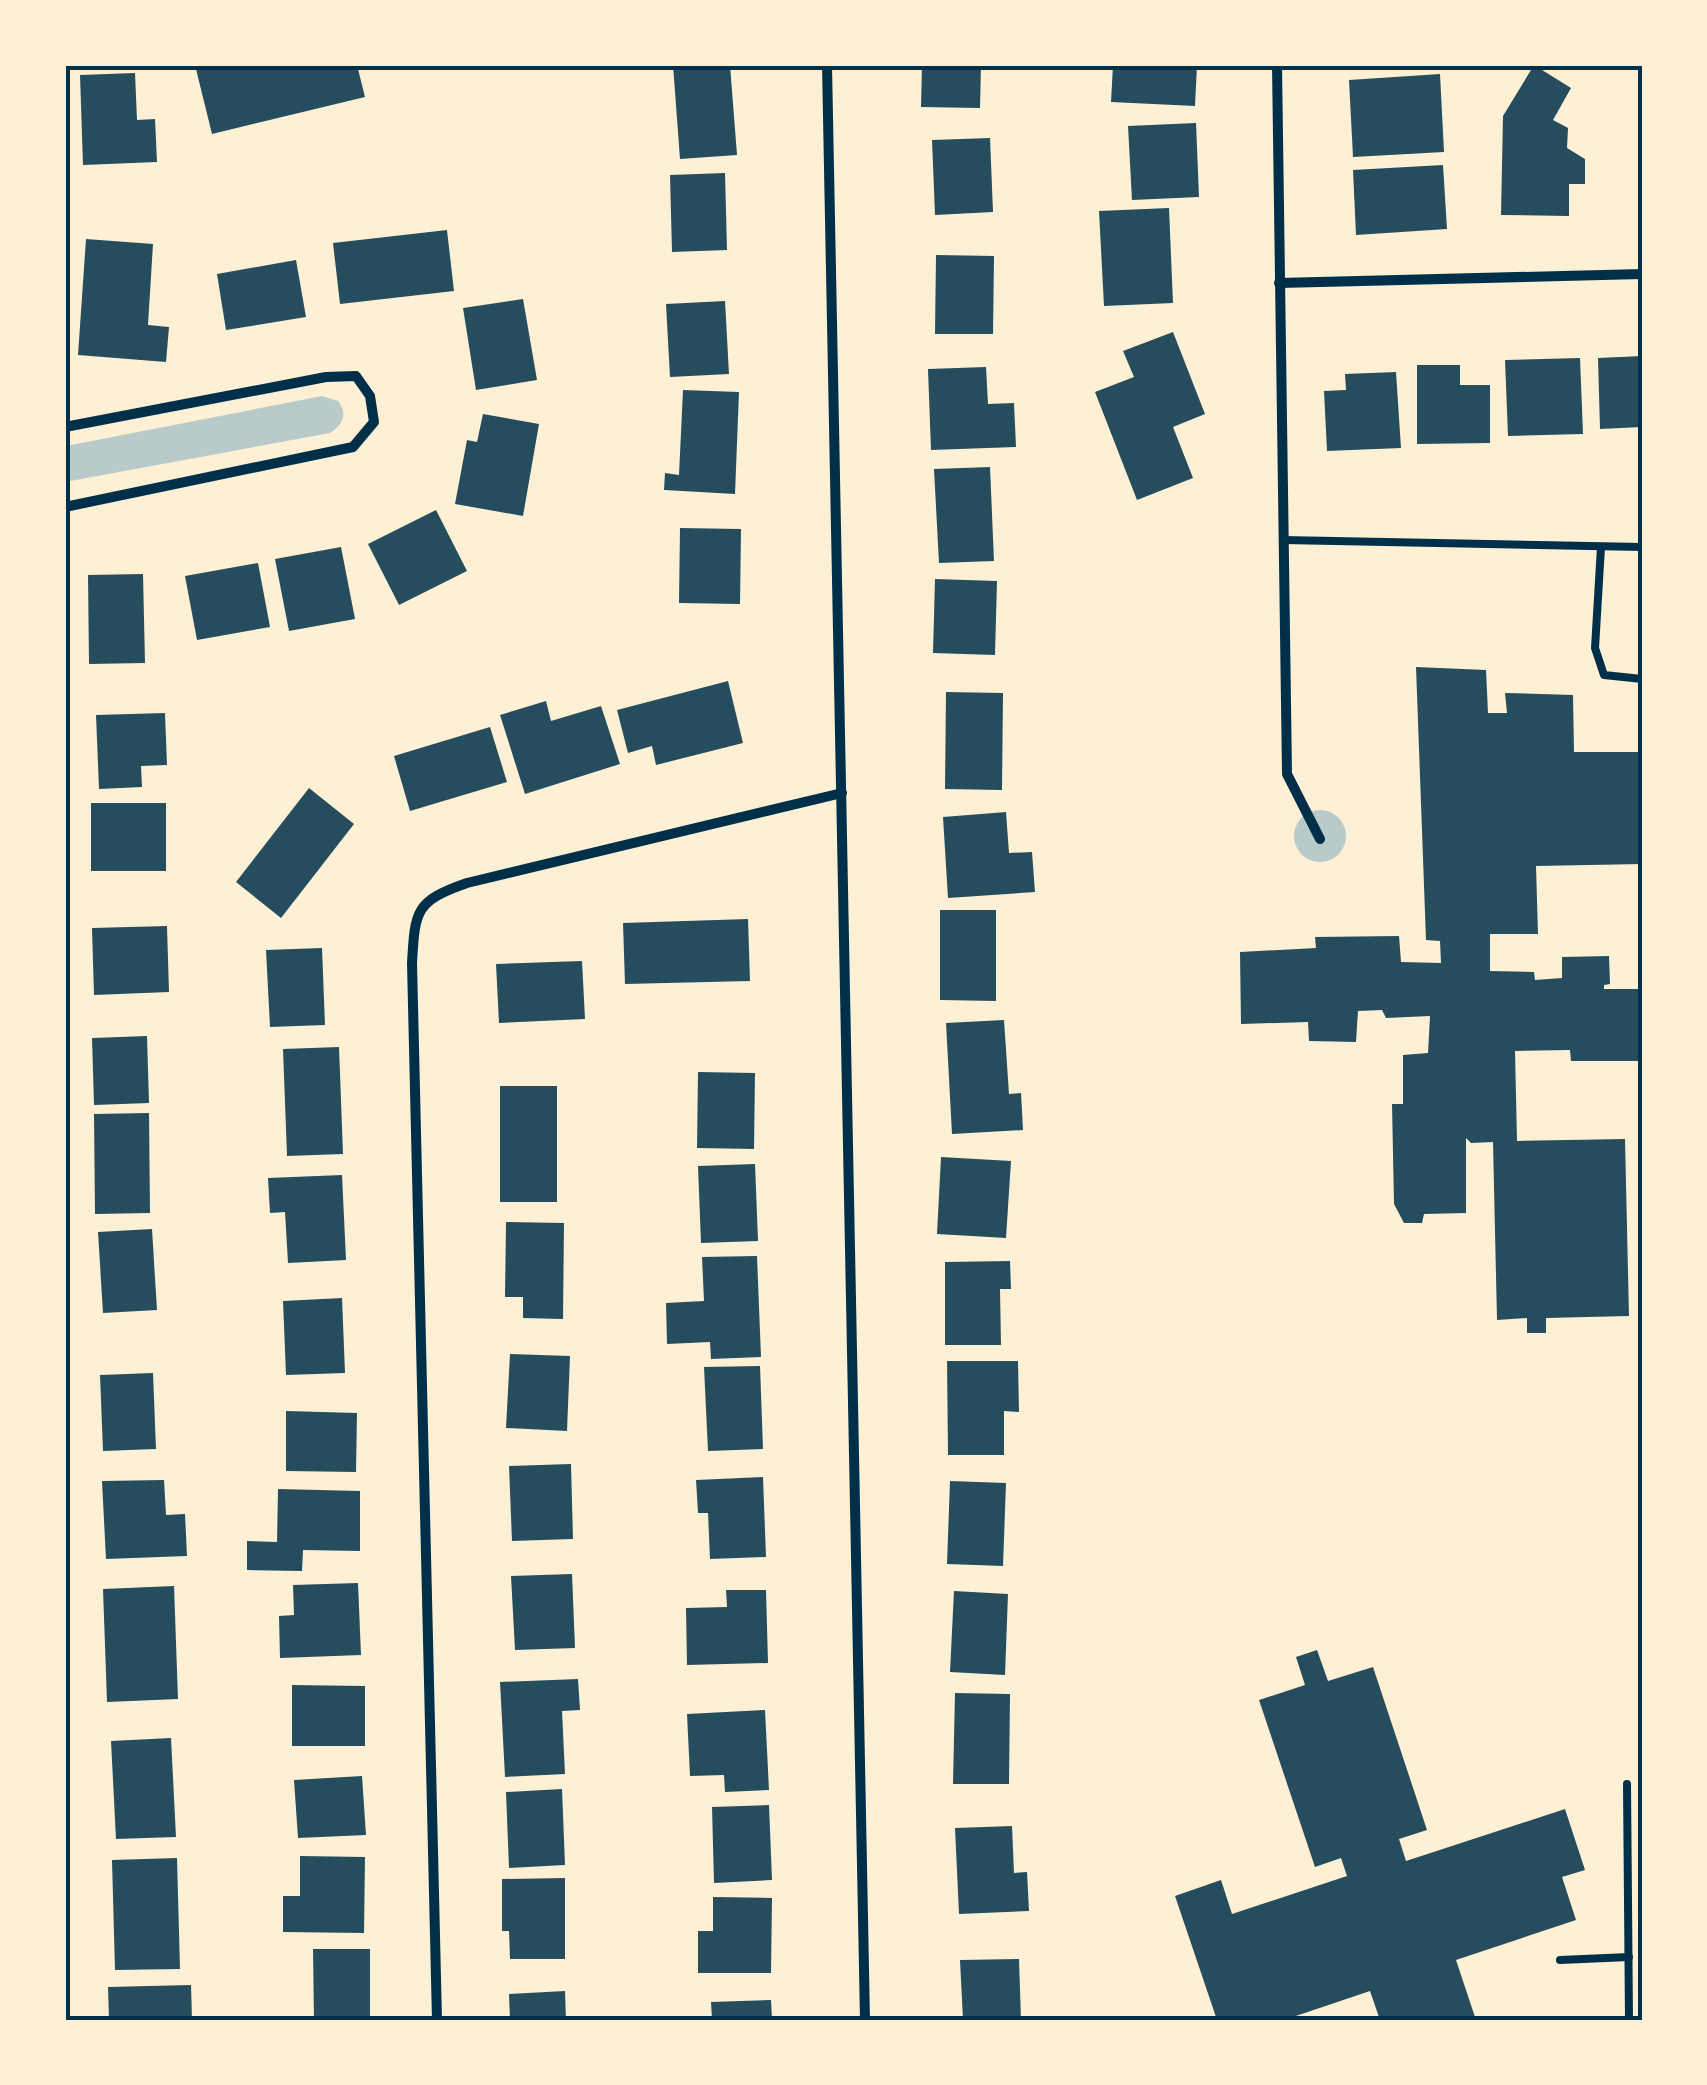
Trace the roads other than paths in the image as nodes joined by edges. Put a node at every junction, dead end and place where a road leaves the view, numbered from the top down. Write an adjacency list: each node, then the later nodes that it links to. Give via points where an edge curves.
1 (827, 65): 11 (street)
2 (1277, 65): 4 (street)
3 (1642, 274): 4 (street)
4 (1279, 283): 7 (street)
5 (65, 427): 6 (street, via 356,376 370,396 374,422 354,447)
6 (65, 506)
7 (1283, 540): 8 (lane); 12 (street, via 1287,774)
8 (1601, 546): 9 (lane); 10 (lane, via 1595,648 1604,675)
9 (1642, 547)
10 (1642, 679)
11 (842, 793): 16 (street, via 467,883 436,894 418,913 412,982); 17 (street)
12 (1320, 839)
13 (1627, 1784): 14 (lane)
14 (1629, 1957): 15 (lane); 18 (lane)
15 (1560, 1960)
16 (437, 2020)
17 (865, 2020)
18 (1629, 2020)

